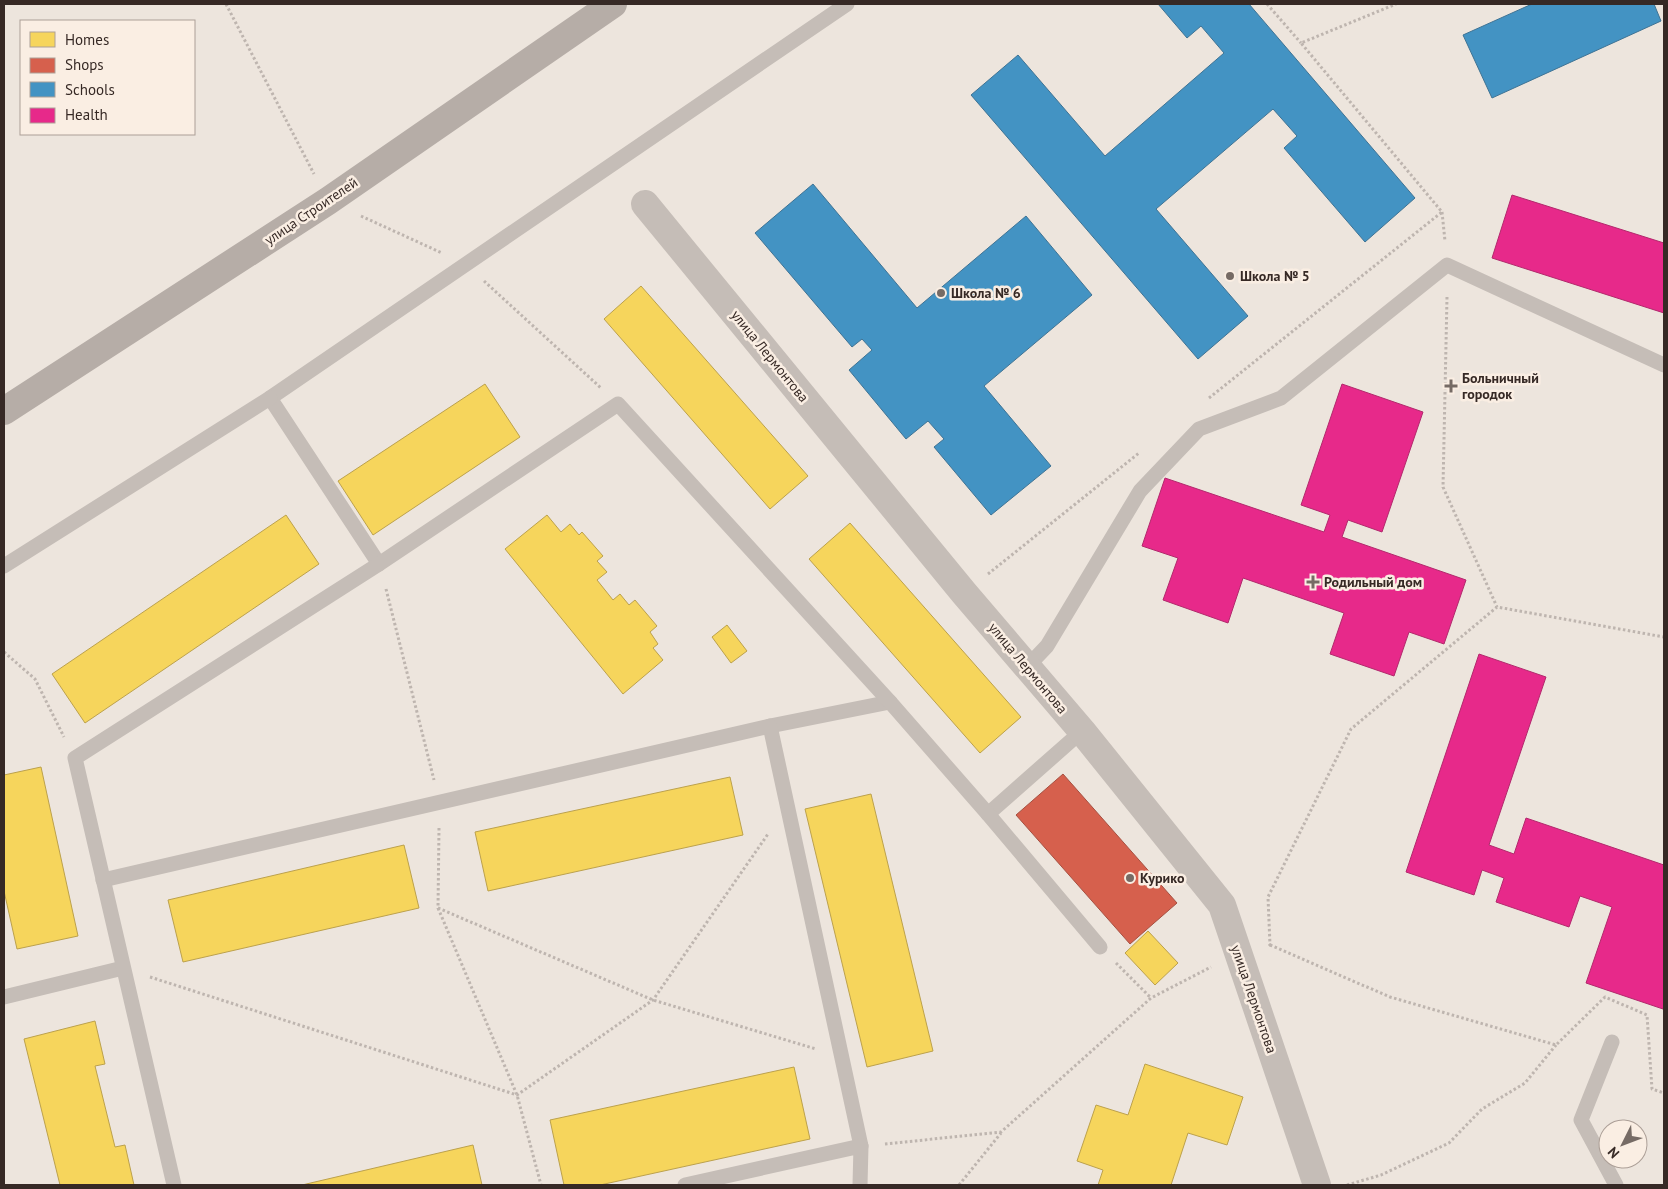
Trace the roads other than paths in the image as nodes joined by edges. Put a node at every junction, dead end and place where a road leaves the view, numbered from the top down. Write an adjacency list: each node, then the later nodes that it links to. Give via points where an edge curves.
1 (613, 4): 6 (main road, улица Строителей, via 328,201)
2 (847, 4): 5 (lane)
3 (644, 204): 9 (street, улица Лермонтова)
4 (1664, 365): 9 (lane, via 1447,265 1281,398 1199,430 1140,491 1047,646)
5 (270, 398): 7 (lane); 8 (lane)
6 (4, 411)
7 (379, 564): 10 (lane, via 618,404); 14 (lane, via 74,758)
8 (4, 566)
9 (1027, 667): 12 (street, улица Лермонтова)
10 (890, 702): 11 (lane); 13 (lane)
11 (770, 726): 14 (lane); 19 (lane)
12 (1082, 732): 13 (lane); 23 (street, улица Лермонтова, via 1222,905)
13 (988, 814): 15 (lane)
14 (103, 880): 16 (lane)
15 (1100, 948)
16 (123, 968): 17 (lane); 20 (lane)
17 (4, 997)
18 (1612, 1042): 24 (lane, via 1581,1120)
19 (861, 1146): 21 (lane); 22 (lane)
20 (174, 1185)
21 (685, 1185)
22 (860, 1185)
23 (1317, 1185)
24 (1616, 1185)

